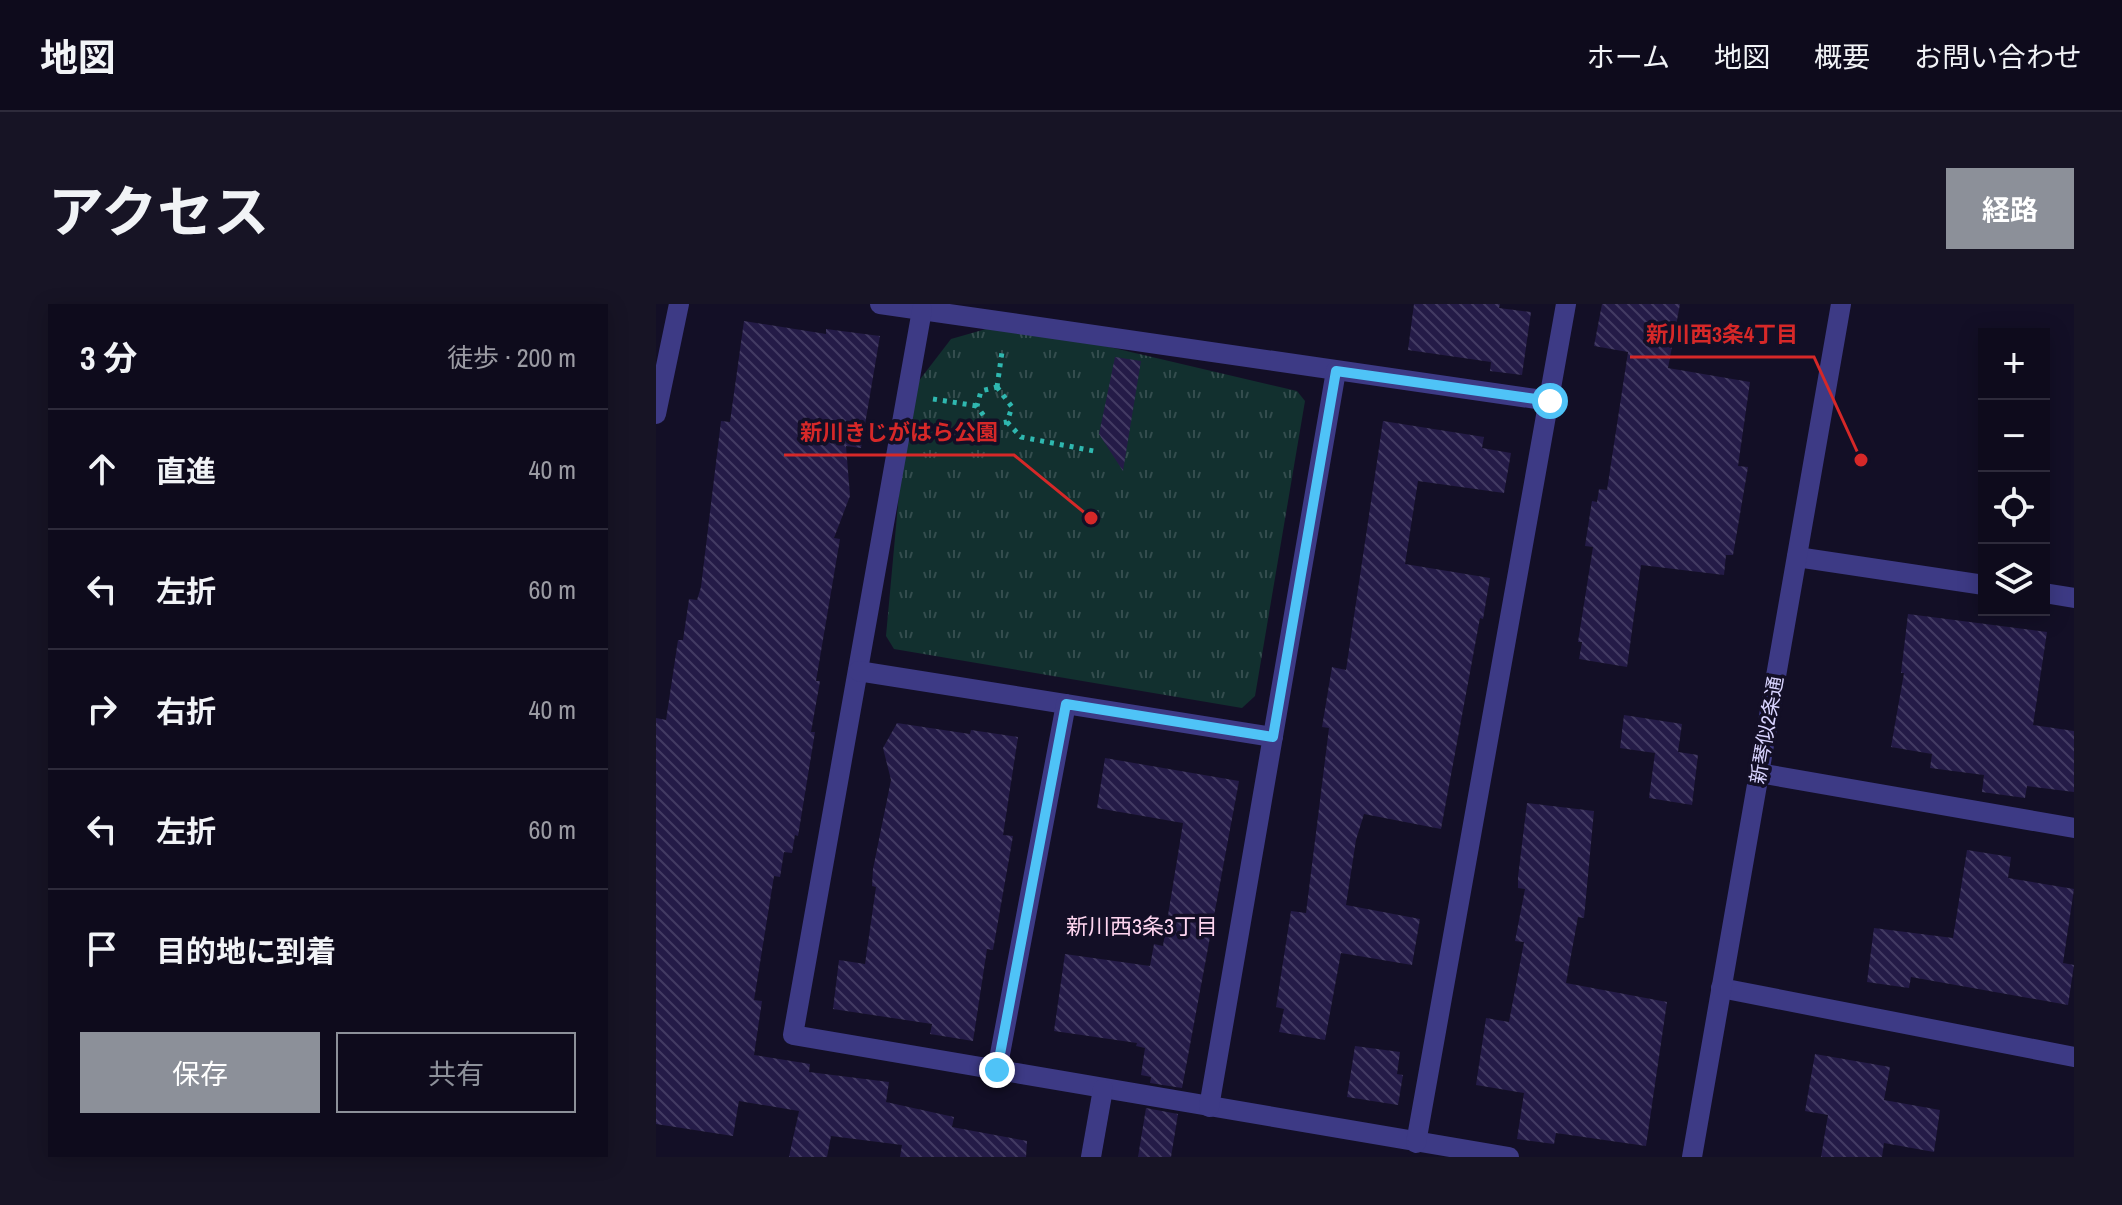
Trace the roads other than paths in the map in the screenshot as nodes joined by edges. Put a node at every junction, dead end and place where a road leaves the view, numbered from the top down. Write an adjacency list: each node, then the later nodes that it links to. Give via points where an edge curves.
1 (679, 304): 8 (street)
2 (880, 304): 5 (street)
3 (1566, 304): 7 (street)
4 (1841, 304): 9 (street, 新琴似2条通)
5 (922, 310): 6 (street); 13 (street)
6 (1336, 371): 7 (street); 15 (street)
7 (1550, 401): 23 (street)
8 (656, 414)
9 (1797, 557): 10 (street); 16 (street, 新琴似2条通)
10 (1978, 584)
11 (2050, 594): 12 (street)
12 (2074, 598)
13 (858, 671): 14 (street); 20 (street, via 793,1035)
14 (1066, 704): 15 (street); 20 (street)
15 (1273, 737): 22 (street)
16 (1759, 773): 17 (street); 18 (street, 新琴似2条通)
17 (2074, 828)
18 (1721, 988): 19 (street); 26 (street, 新琴似2条通)
19 (2074, 1057)
20 (997, 1070): 21 (street)
21 (1103, 1089): 22 (street); 24 (street)
22 (1209, 1107): 23 (street)
23 (1416, 1143): 25 (street)
24 (1091, 1157)
25 (1509, 1157)
26 (1692, 1157)

